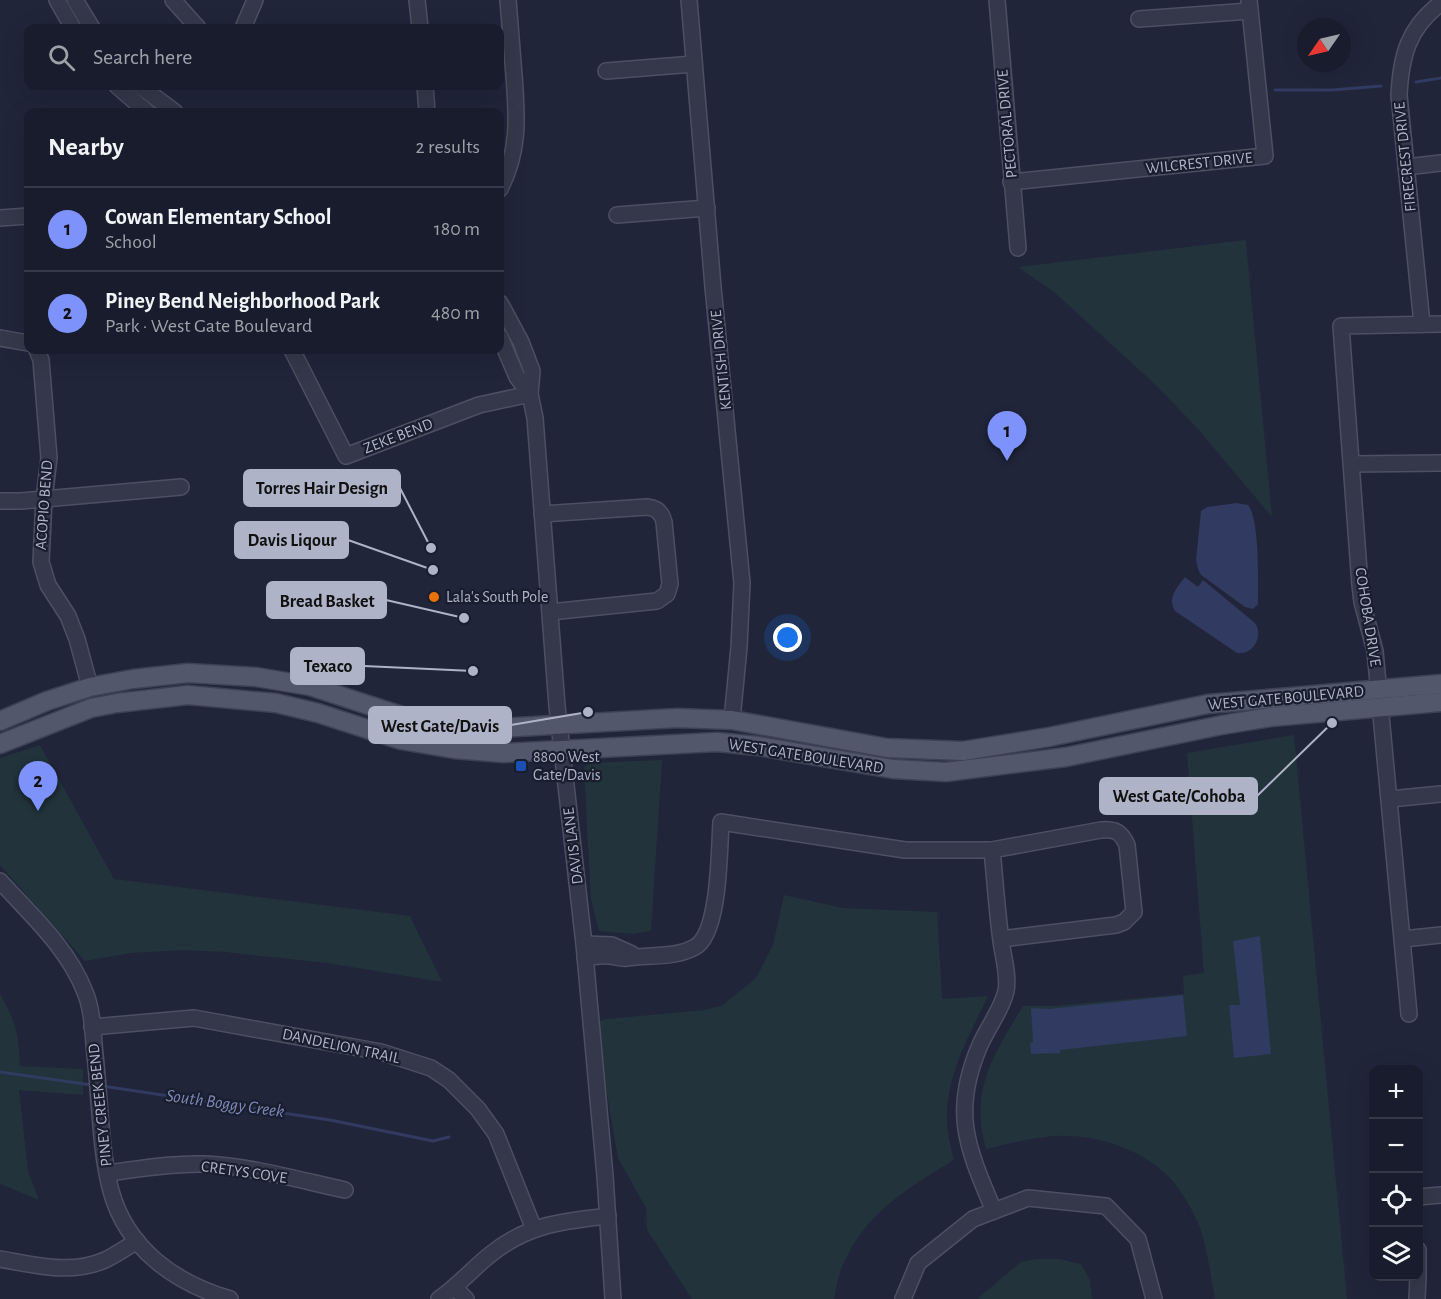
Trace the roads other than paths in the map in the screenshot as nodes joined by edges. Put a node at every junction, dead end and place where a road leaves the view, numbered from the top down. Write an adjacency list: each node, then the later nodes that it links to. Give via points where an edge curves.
1 (57, 0): 12 (street)
2 (75, 0): 13 (street)
3 (173, 0): 14 (street)
4 (255, 0): 15 (street)
5 (417, 0): 16 (street)
6 (508, 0): 27 (street, via 517,123 515,149)
7 (689, 0): 17 (street, KENTISH DRIVE)
8 (997, 0): 28 (street, PECTORAL DRIVE)
9 (1441, 3): 26 (street, FIRECREST DRIVE, via 1411,36 1401,66 1399,95)
10 (1250, 5): 11 (street); 28 (street, WILCREST DRIVE, via 1265,156)
11 (1139, 19)
12 (71, 24)
13 (90, 24)
14 (194, 24)
15 (245, 24)
16 (420, 24)
17 (694, 64): 18 (street); 29 (street, KENTISH DRIVE)
18 (606, 71)
19 (122, 90): 22 (street)
20 (145, 90): 23 (street)
21 (425, 90): 24 (street)
22 (142, 108)
23 (170, 108)
24 (427, 108)
25 (1441, 163): 26 (street)
26 (1406, 166): 35 (street, FIRECREST DRIVE)
27 (504, 180)
28 (1011, 182): 33 (street, PECTORAL DRIVE)
29 (707, 208): 30 (street); 57 (street, KENTISH DRIVE, via 742,583)
30 (617, 215)
31 (24, 216): 32 (street)
32 (0, 218)
33 (1018, 248)
34 (504, 310): 42 (street, DAVIS LANE, via 532,371)
35 (1422, 324): 36 (street); 44 (street, COHOBA DRIVE, via 1341,326)
36 (1441, 324)
37 (0, 338): 38 (street)
38 (24, 342)
39 (504, 346): 42 (street, DAVIS LANE, via 517,377)
40 (38, 354): 46 (street, ACOPIO BEND, via 49,458)
41 (294, 354): 42 (street, ZEKE BEND, via 346,456 479,405)
42 (530, 394): 48 (street, DAVIS LANE)
43 (1441, 462): 44 (street)
44 (1353, 464): 53 (street, COHOBA DRIVE, via 1362,602 1375,651)
45 (181, 487): 46 (street)
46 (44, 499): 47 (street); 52 (street, ACOPIO BEND, via 40,546 43,574 68,616)
47 (0, 501)
48 (542, 514): 49 (street, DAVIS LANE); 49 (street, via 656,509 664,522 670,584 663,598 651,602)
49 (550, 612): 59 (street, DAVIS LANE)
50 (173, 674): 52 (main road, WEST GATE BOULEVARD); 55 (main road, via 108,694); 59 (main road, WEST GATE BOULEVARD, via 256,676 310,686 408,718 443,724 500,728)
51 (1441, 684): 53 (main road, WEST GATE BOULEVARD)
52 (90, 687): 58 (main road, WEST GATE BOULEVARD); 62 (main road, via 86,699 30,723)
53 (1378, 690): 56 (street, COHOBA DRIVE); 61 (main road, WEST GATE BOULEVARD, via 1208,704)
54 (1441, 702): 56 (main road, WEST GATE BOULEVARD)
55 (98, 707): 62 (main road, WEST GATE BOULEVARD); 63 (main road, WEST GATE BOULEVARD, via 188,696 227,697 276,703 401,740 454,749 503,753)
56 (1379, 709): 65 (main road, WEST GATE BOULEVARD, via 1222,724 1066,757); 67 (street, COHOBA DRIVE)
57 (732, 720): 59 (main road, WEST GATE BOULEVARD, via 677,718); 60 (main road, WEST GATE BOULEVARD)
58 (0, 721)
59 (559, 725): 63 (street, DAVIS LANE)
60 (828, 735): 61 (main road, WEST GATE BOULEVARD, via 887,748 963,751); 64 (main road, via 832,748)
61 (1049, 737): 65 (main road, via 1049,745 1042,750)
62 (7, 741)
63 (562, 750): 64 (main road, WEST GATE BOULEVARD, via 717,742); 73 (street, DAVIS LANE)
64 (844, 761): 65 (main road, WEST GATE BOULEVARD, via 904,771)
65 (961, 770)
66 (1441, 794): 67 (street)
67 (1390, 799): 72 (street, COHOBA DRIVE)
68 (992, 850): 71 (street); 71 (street, via 1111,829 1123,836 1130,868 1134,912 1124,922); 73 (street, via 905,850 721,822 713,916 706,936 696,947 676,953 635,956 612,945)
69 (0, 881): 75 (street, PINEY CREEK BEND, via 62,949 86,993)
70 (1441, 935): 72 (street)
71 (1001, 939): 80 (street, via 1006,991 972,1065 964,1107 967,1142)
72 (1403, 939): 74 (street, COHOBA DRIVE)
73 (585, 951): 81 (street, DAVIS LANE)
74 (1409, 1014)
75 (92, 1027): 76 (street, PINEY CREEK BEND); 82 (street, DANDELION TRAIL, via 194,1017 381,1052 431,1068 466,1096 489,1123)
76 (107, 1173): 77 (street, CRETYS COVE, via 204,1164); 83 (street, PINEY CREEK BEND, via 120,1212)
77 (345, 1190)
78 (1441, 1195): 79 (street)
79 (1423, 1197)
80 (994, 1211): 91 (street, via 973,1219 918,1263); 92 (street, via 1028,1198 1106,1206 1138,1239)
81 (608, 1216): 82 (street); 90 (street, DAVIS LANE)
82 (534, 1228): 86 (street, via 492,1254)
83 (137, 1241): 84 (street, via 107,1259 72,1269); 87 (street, PINEY CREEK BEND, via 170,1273)
84 (0, 1259)
85 (1418, 1281): 93 (street)
86 (455, 1288): 88 (street); 89 (street)
87 (230, 1299)
88 (439, 1299)
89 (466, 1299)
90 (613, 1299)
91 (903, 1299)
92 (1155, 1299)
93 (1417, 1299)

